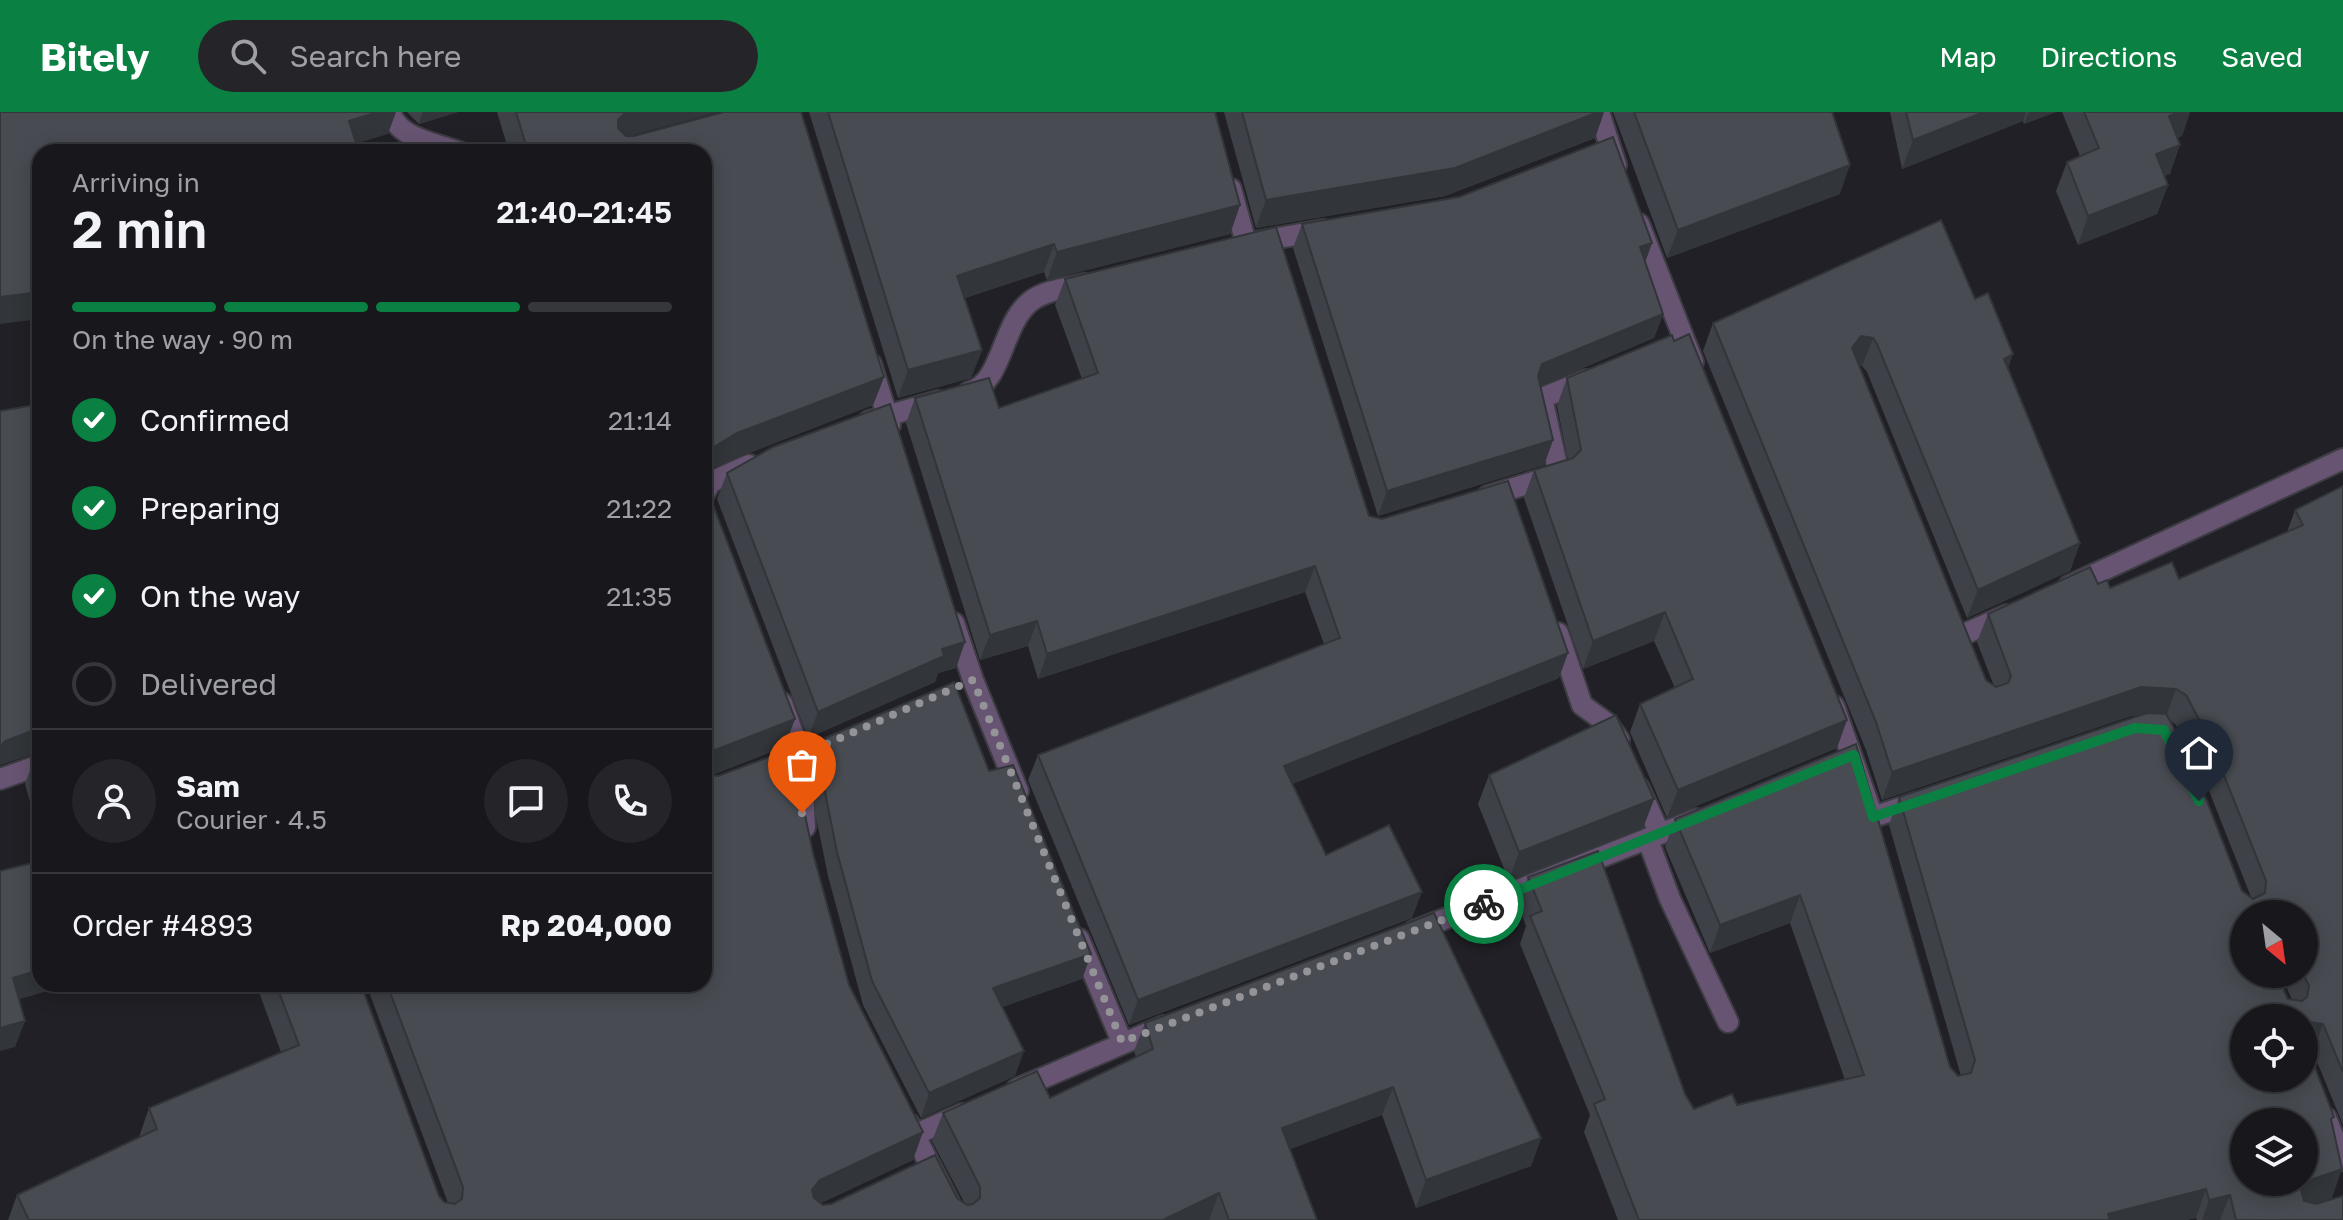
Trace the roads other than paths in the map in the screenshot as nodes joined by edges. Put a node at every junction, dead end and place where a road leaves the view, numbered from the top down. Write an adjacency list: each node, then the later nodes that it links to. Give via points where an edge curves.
1 (390, 112): 3 (street, via 394,125)
2 (1599, 112): 9 (street, via 1602,149 1628,195 1677,343)
3 (437, 144)
4 (1226, 170): 5 (street, via 1238,245 1278,246)
5 (1338, 227)
6 (1109, 278): 10 (street, via 1048,293 1022,309 1012,320 983,387)
7 (864, 339): 10 (street)
8 (1599, 375): 16 (street, via 1542,398 1559,474 1509,498)
9 (1702, 385)
10 (887, 414): 11 (street); 12 (street)
11 (845, 429)
12 (896, 444)
13 (2343, 459): 19 (street)
14 (763, 460): 15 (street)
15 (712, 482)
16 (1461, 504)
17 (949, 606): 27 (street, via 965,683)
18 (1549, 609): 29 (street, via 1582,705 1608,724)
19 (1960, 636)
20 (1824, 681): 22 (street)
21 (775, 685): 30 (street, via 801,755 802,813)
22 (1854, 755): 23 (street); 26 (street, via 1875,824)
23 (1826, 766)
24 (32, 768): 25 (street)
25 (0, 779)
26 (1931, 797)
27 (1026, 810)
28 (1715, 811): 29 (street)
29 (1654, 837): 32 (street, via 1597,869); 34 (street, via 1670,899)
30 (810, 853)
31 (1074, 926): 35 (street)
32 (1388, 941)
33 (1181, 1020): 35 (street)
34 (1728, 1022)
35 (1122, 1042): 38 (street)
36 (2321, 1104): 39 (street)
37 (900, 1107): 38 (street)
38 (914, 1135): 40 (street, via 923,1171)
39 (2343, 1160)
40 (958, 1220)

